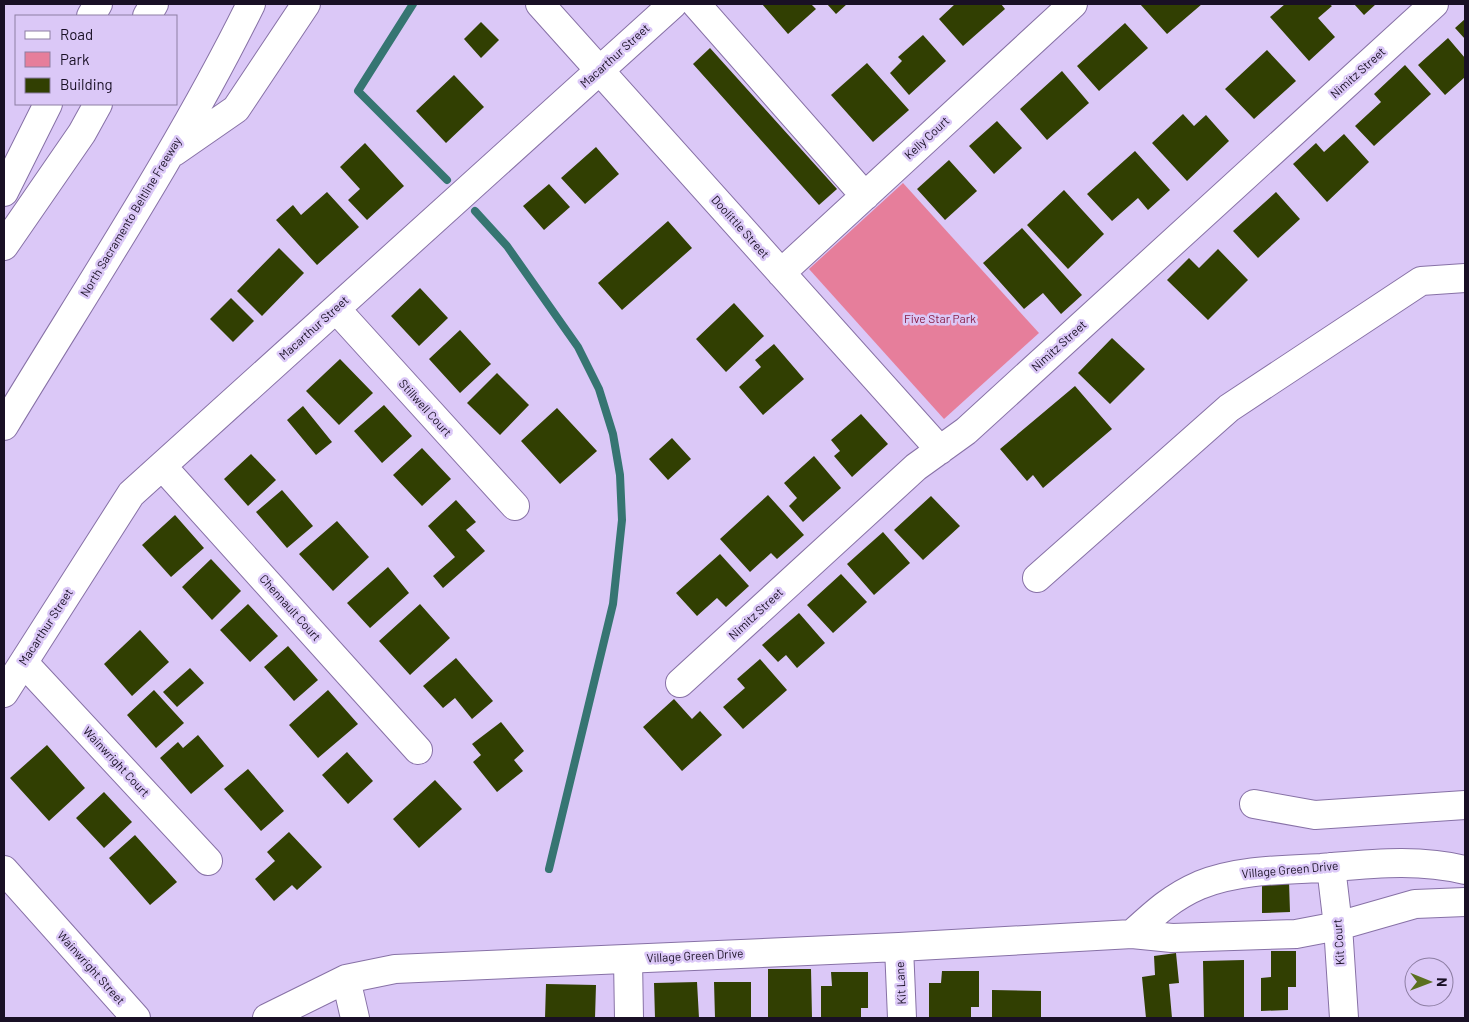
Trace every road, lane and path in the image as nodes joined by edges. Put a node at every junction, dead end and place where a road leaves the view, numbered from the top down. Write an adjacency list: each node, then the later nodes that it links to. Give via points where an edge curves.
1 (154, 4): 9 (main road)
2 (251, 4): 13 (main road, North Sacramento Beltline Freeway)
3 (306, 4): 13 (main road, via 236,109)
4 (540, 4): 10 (main road, Doolittle Street)
5 (673, 4): 10 (main road, Macarthur Street)
6 (696, 4): 15 (main road)
7 (1073, 4): 15 (main road, Kelly Court)
8 (1434, 4): 21 (main road, Nimitz Street, via 966,431)
9 (148, 15)
10 (600, 70): 17 (main road, Doolittle Street); 19 (main road, Macarthur Street)
11 (48, 105): 14 (main road)
12 (97, 105): 16 (main road, via 82,133)
13 (169, 155): 20 (main road, North Sacramento Beltline Freeway)
14 (4, 192)
15 (865, 196): 17 (main road, Kelly Court)
16 (4, 246)
17 (781, 272): 21 (main road, Doolittle Street)
18 (1465, 278): 24 (main road, via 1421,281 1229,408)
19 (336, 309): 22 (main road, Macarthur Street); 23 (main road, Stillwell Court)
20 (4, 426)
21 (940, 450): 26 (main road, Nimitz Street, via 916,467)
22 (162, 466): 25 (main road, Macarthur Street, via 131,494); 28 (main road, Chennault Court)
23 (515, 506)
24 (1037, 578)
25 (24, 663): 27 (main road, Macarthur Street); 31 (main road, Wainwright Court)
26 (680, 684)
27 (4, 693)
28 (418, 750)
29 (1254, 804): 30 (main road, via 1315,815)
30 (1465, 805)
31 (208, 861)
32 (1331, 867): 34 (main road, Village Green Drive, via 1399,862); 36 (main road, Kit Court); 37 (main road, Village Green Drive, via 1252,872 1221,878 1169,900)
33 (4, 870): 41 (main road, Wainwright Street)
34 (1465, 870)
35 (1465, 902): 36 (main road, Village Green Drive, via 1414,904)
36 (1338, 926): 37 (main road, Village Green Drive, via 1296,934 1172,938); 46 (main road, Kit Court)
37 (1132, 934): 38 (main road, Village Green Drive)
38 (899, 947): 39 (main road, Village Green Drive); 45 (main road, Kit Lane)
39 (628, 959): 40 (main road, Village Green Drive, via 396,969); 44 (main road)
40 (346, 979): 42 (main road, Village Green Drive); 43 (main road)
41 (136, 1018)
42 (267, 1018)
43 (356, 1018)
44 (628, 1018)
45 (902, 1018)
46 (1344, 1018)

